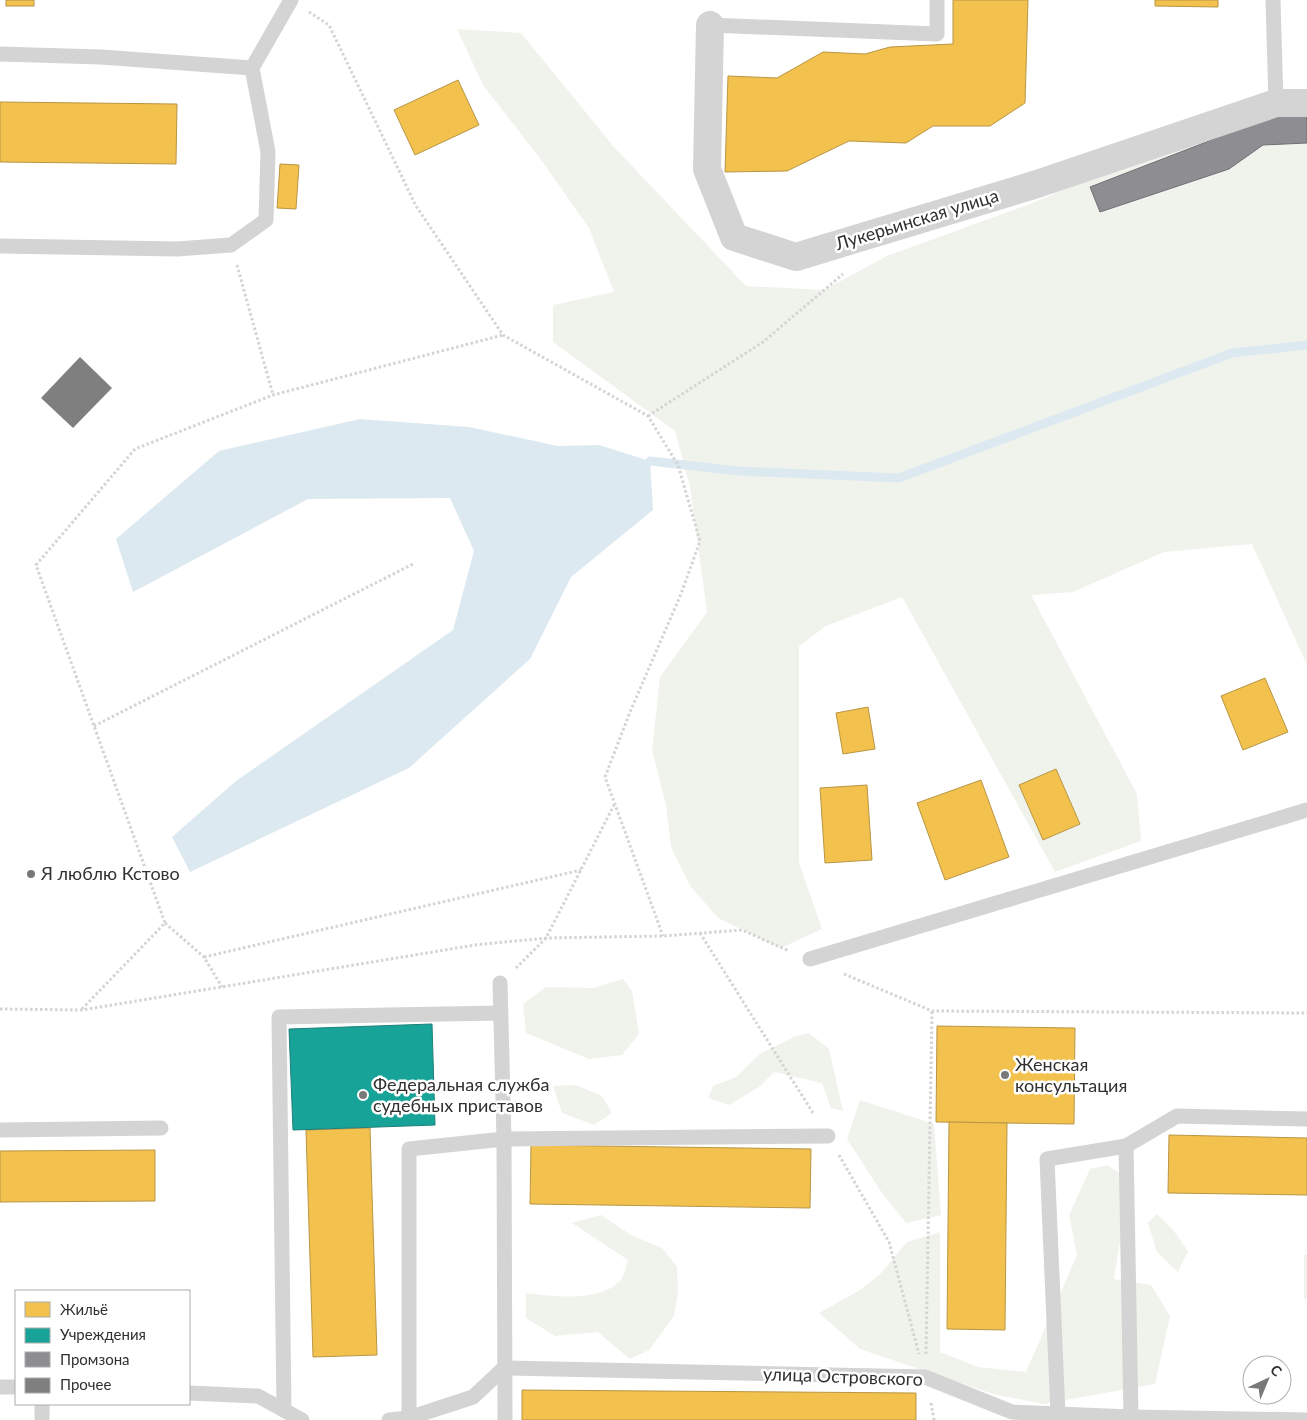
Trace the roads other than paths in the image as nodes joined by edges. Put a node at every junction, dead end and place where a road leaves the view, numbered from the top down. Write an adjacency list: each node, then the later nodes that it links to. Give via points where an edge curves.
1 (291, 0): 6 (lane)
2 (937, 0): 4 (lane, via 937,34)
3 (1272, 0): 7 (lane)
4 (710, 25): 7 (street, Лукерьинская улица, via 708,169 734,237 796,257 1037,184)
5 (0, 54): 6 (lane, via 101,57)
6 (252, 68): 9 (lane, via 268,152 266,220 232,245 177,249)
7 (1276, 103): 8 (street, Лукерьинская улица)
8 (1307, 103)
9 (0, 246)
10 (1307, 810): 11 (lane)
11 (810, 960)
12 (500, 983): 13 (lane)
13 (500, 1013): 18 (lane); 25 (lane, via 279,1017)
14 (1307, 1119): 19 (lane, via 1177,1116)
15 (161, 1128): 16 (lane)
16 (0, 1130)
17 (828, 1136): 18 (lane)
18 (504, 1139): 20 (lane); 28 (lane, via 409,1149)
19 (1126, 1146): 26 (lane, via 1047,1159); 27 (lane)
20 (504, 1368): 26 (lane, улица Островского, via 925,1377 1012,1412); 28 (lane, via 473,1397); 32 (lane)
21 (0, 1387): 22 (lane)
22 (15, 1387)
23 (190, 1393): 25 (lane, via 258,1396)
24 (42, 1405): 29 (lane)
25 (284, 1410): 30 (lane)
26 (1058, 1414): 27 (lane, улица Островского)
27 (1131, 1417): 33 (lane, улица Островского)
28 (409, 1418): 31 (lane)
29 (42, 1420)
30 (302, 1420)
31 (389, 1420)
32 (505, 1420)
33 (1307, 1420)

